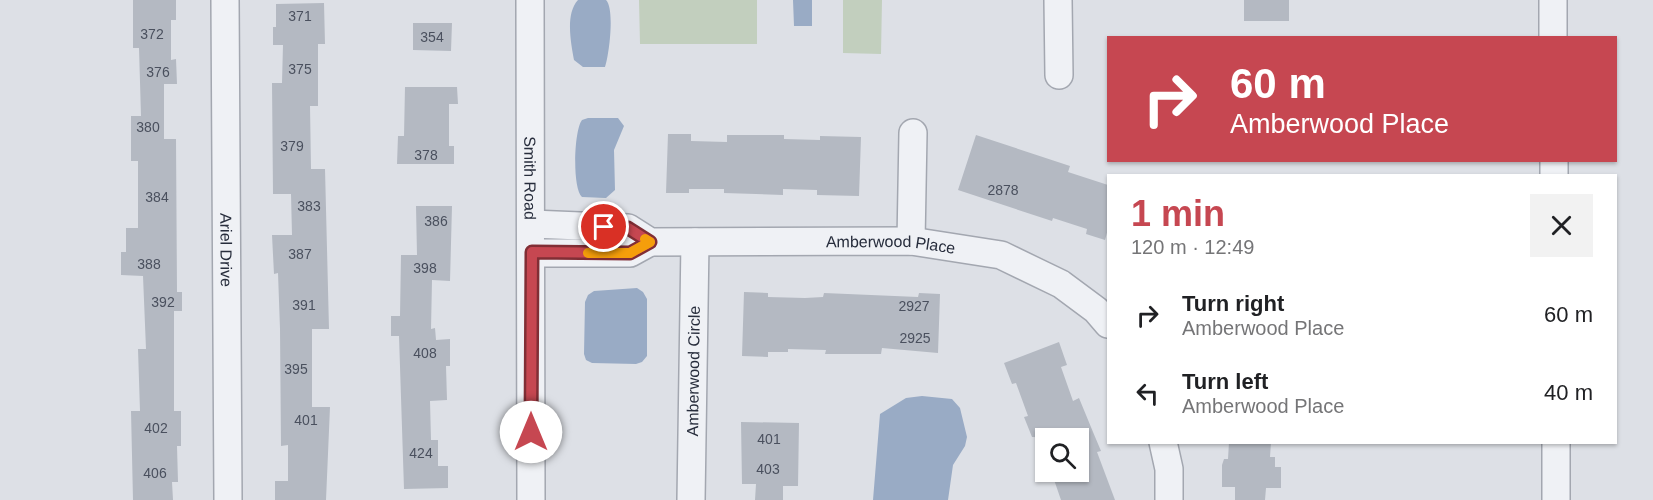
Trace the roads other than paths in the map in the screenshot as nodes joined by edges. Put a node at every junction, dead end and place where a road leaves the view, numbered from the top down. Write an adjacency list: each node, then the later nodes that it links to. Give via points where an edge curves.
1 (225, 0): 16 (street, Ariel Drive)
2 (530, 0): 8 (street, Smith Road)
3 (1058, 0): 6 (street)
4 (1553, 0): 5 (street)
5 (1553, 36)
6 (1059, 75)
7 (913, 133): 9 (street)
8 (532, 224): 10 (street, Amberwood Place, via 628,228); 12 (street, Smith Road)
9 (911, 241): 11 (street, Amberwood Place); 13 (street, Amberwood Place, via 1001,255 1061,284)
10 (650, 242): 11 (street, Amberwood Place); 12 (street, Amberwood Place, via 630,253)
11 (695, 242): 18 (street, Amberwood Circle)
12 (532, 252): 17 (street, Smith Road)
13 (1107, 323)
14 (1163, 444): 19 (street, via 1169,469)
15 (1556, 444): 20 (street)
16 (228, 500)
17 (531, 500)
18 (691, 500)
19 (1169, 500)
20 (1556, 500)

